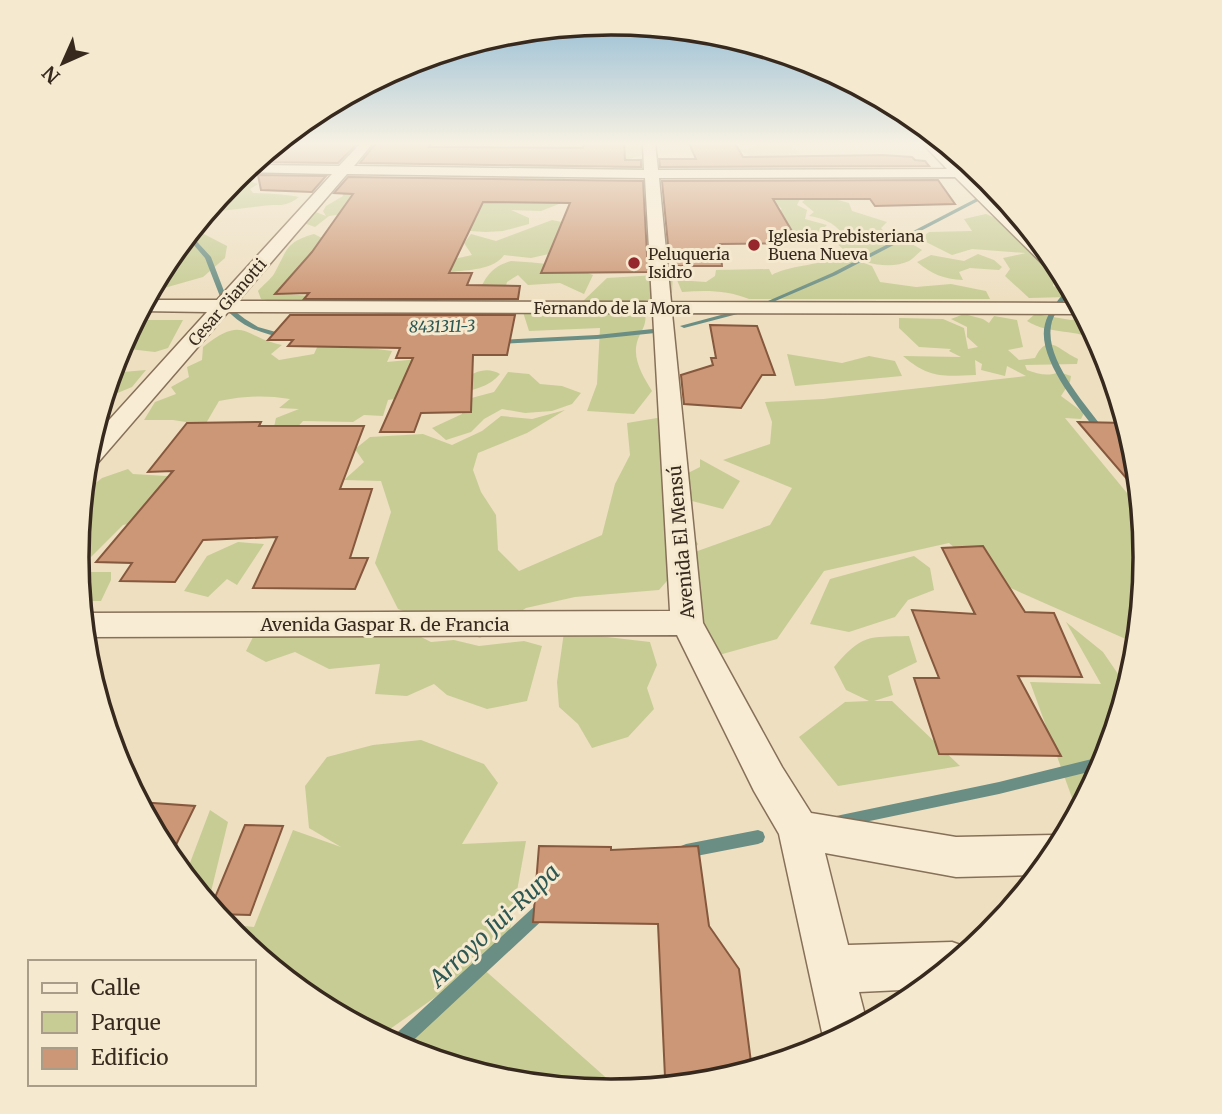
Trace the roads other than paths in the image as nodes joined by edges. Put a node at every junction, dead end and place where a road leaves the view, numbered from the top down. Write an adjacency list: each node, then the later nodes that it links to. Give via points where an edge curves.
1 (320, 195): 6 (street, Cesar Gianotti)
2 (653, 195): 7 (street, Avenida El Mensú)
3 (982, 195): 4 (street)
4 (1016, 228)
5 (154, 306): 6 (street, Fernando de la Mora)
6 (223, 307): 7 (street, Fernando de la Mora); 9 (street, Cesar Gianotti)
7 (662, 309): 8 (street, Fernando de la Mora); 10 (street, Avenida El Mensú)
8 (1070, 309)
9 (102, 443)
10 (687, 623): 11 (street, Avenida Gaspar R. de Francia); 12 (street, Avenida El Mensú)
11 (93, 625)
12 (799, 830): 13 (street, via 956,857); 15 (street, Avenida El Mensú)
13 (1039, 855)
14 (935, 966): 15 (street)
15 (831, 969): 16 (street, Avenida El Mensú)
16 (843, 1025)

